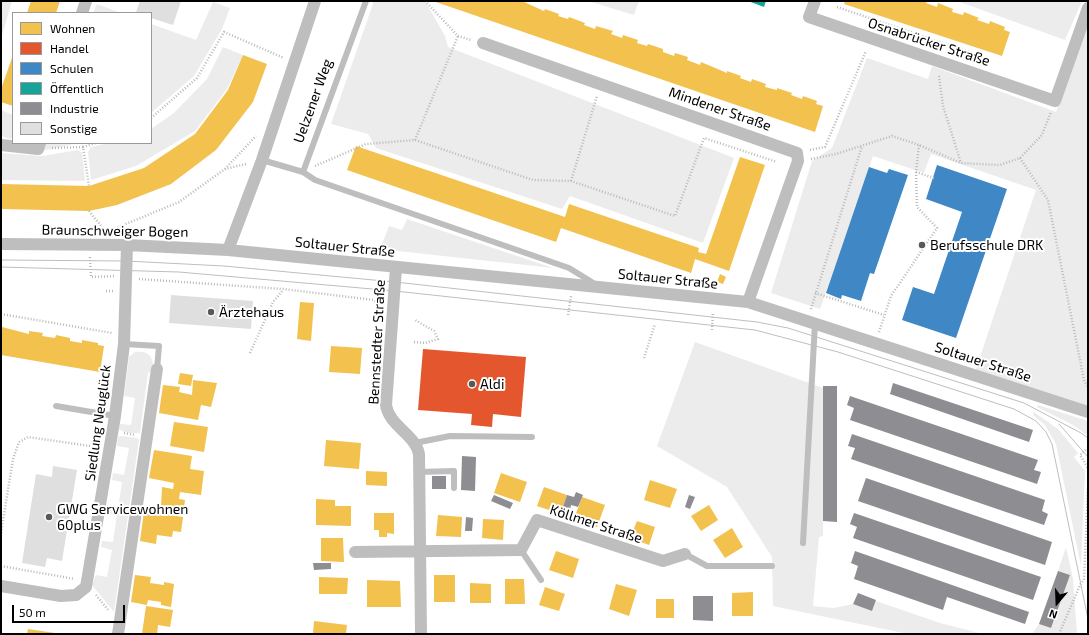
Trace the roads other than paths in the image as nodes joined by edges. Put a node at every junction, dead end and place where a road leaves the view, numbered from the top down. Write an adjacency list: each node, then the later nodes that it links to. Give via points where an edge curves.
1 (86, 1): 6 (street)
2 (315, 1): 11 (street, Uelzener Weg)
3 (366, 1): 12 (lane, Uelzener Weg)
4 (815, 1): 7 (street, Osnabrücker Straße, via 810,17 1055,101)
5 (1088, 8): 7 (street)
6 (82, 12)
7 (1084, 33)
8 (483, 43): 18 (street, Mindener Straße, via 601,84 797,160)
9 (1, 145): 10 (street)
10 (39, 146)
11 (262, 160): 12 (lane); 15 (street, Uelzener Weg)
12 (303, 172): 17 (lane, via 315,180 569,268)
13 (1, 244): 14 (street, Braunschweiger Bogen)
14 (127, 245): 15 (street, Braunschweiger Bogen); 20 (street, Siedlung Neuglück)
15 (228, 250): 16 (street, Soltauer Straße)
16 (396, 268): 17 (street, Soltauer Straße); 26 (street, Bennstedter Straße, via 386,405 390,417)
17 (599, 286): 18 (street, Soltauer Straße)
18 (748, 302): 19 (street, Soltauer Straße)
19 (815, 323): 23 (street, Soltauer Straße); 29 (lane)
20 (124, 344): 21 (lane, via 159,346); 24 (street, Siedlung Neuglück)
21 (156, 369): 37 (street)
22 (56, 406): 24 (lane)
23 (1088, 412)
24 (116, 416): 36 (street, Siedlung Neuglück, via 87,584 76,595 61,596)
25 (532, 437): 26 (lane, via 450,436)
26 (415, 443): 27 (street, via 419,454)
27 (419, 472): 28 (lane, via 454,472); 31 (street)
28 (454, 488)
29 (804, 543)
30 (521, 550): 31 (street); 33 (street, Köllmer Straße, via 537,520 663,561); 35 (lane)
31 (419, 551): 32 (street); 38 (street)
32 (355, 552)
33 (684, 554): 34 (lane, via 707,566)
34 (772, 566)
35 (541, 580)
36 (1, 586)
37 (118, 634)
38 (421, 634)

